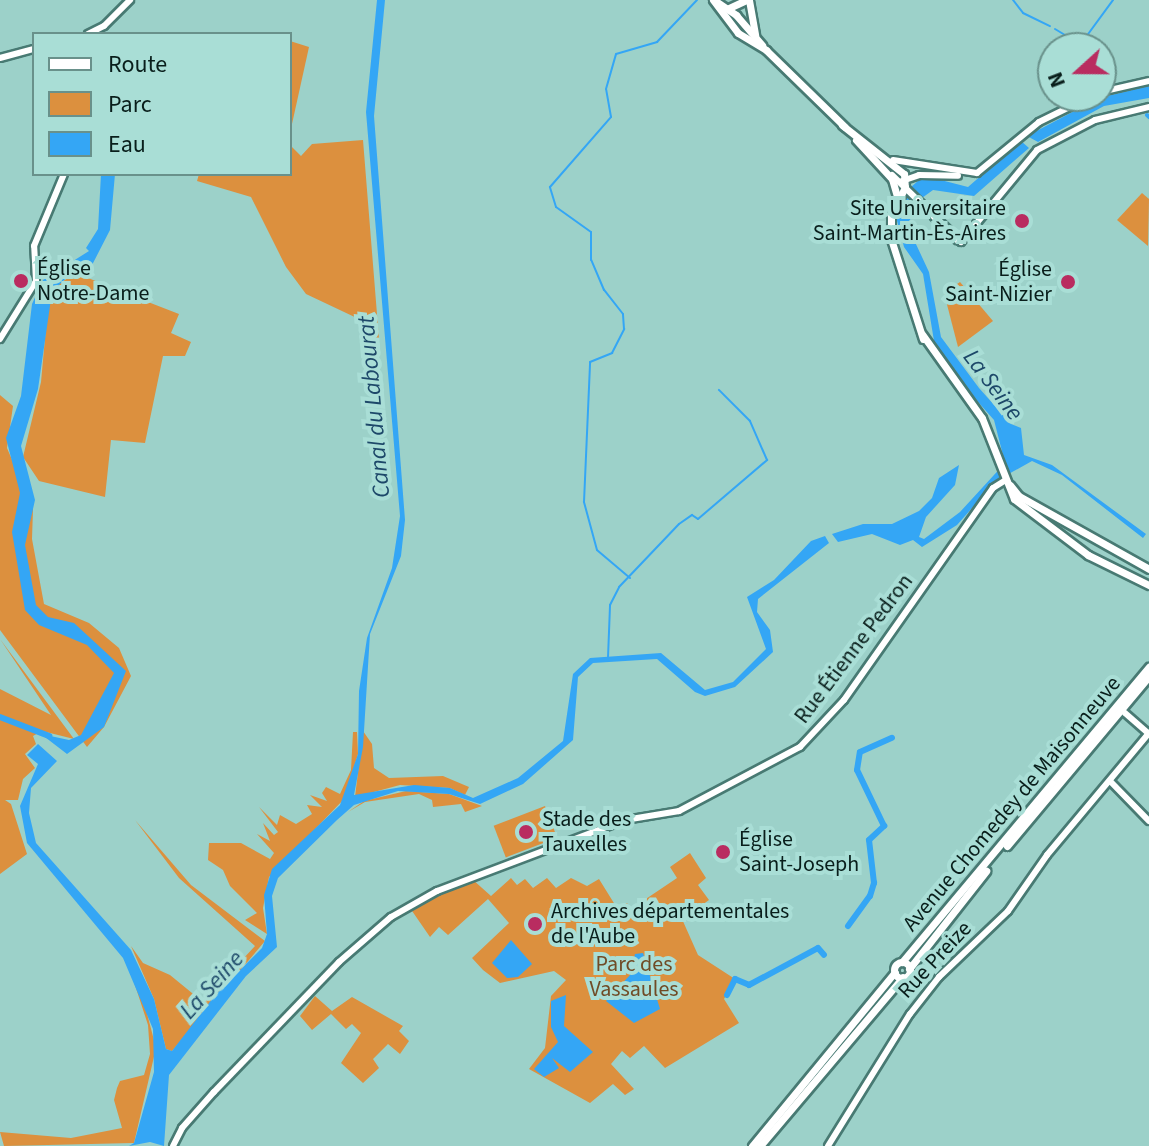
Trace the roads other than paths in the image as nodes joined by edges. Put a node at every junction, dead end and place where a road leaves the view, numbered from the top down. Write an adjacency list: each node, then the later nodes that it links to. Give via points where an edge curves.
1 (130, 0): 6 (street)
2 (714, 0): 5 (main road)
3 (748, 0): 4 (main road); 5 (main road)
4 (751, 10): 5 (main road); 7 (main road)
5 (732, 18): 7 (main road)
6 (92, 32)
7 (755, 39): 14 (main road)
8 (32, 50): 9 (street)
9 (0, 58)
10 (1149, 81): 11 (street)
11 (1117, 88)
12 (1149, 107): 18 (street, via 1095,120 1037,150 961,242)
13 (1059, 112): 16 (street, via 1039,122)
14 (842, 125): 15 (main road); 18 (main road)
15 (893, 160): 16 (street); 18 (main road)
16 (977, 173): 18 (street, via 919,175)
17 (63, 176): 19 (street, via 39,230 36,275)
18 (903, 185): 20 (main road, via 891,239 928,355 982,418)
19 (0, 339)
20 (1006, 478): 21 (street, Rue Étienne Pedron); 22 (main road); 23 (main road)
21 (996, 486): 22 (street); 37 (street, Rue Étienne Pedron, via 844,700 800,747 679,811 625,820 428,895 378,927 199,1107)
22 (1011, 496): 23 (main road)
23 (1029, 507): 24 (main road); 25 (main road, via 1091,557)
24 (1149, 569)
25 (1149, 585)
26 (1149, 667): 32 (main road, Avenue Chomedey de Maisonneuve)
27 (1149, 676): 33 (main road)
28 (1125, 713): 29 (street)
29 (1149, 733): 30 (street, Rue Preize)
30 (1110, 781): 31 (street); 38 (street, Rue Preize, via 1008,911 939,977 910,1014)
31 (1149, 821)
32 (902, 962): 33 (main road); 34 (main road, Avenue Chomedey de Maisonneuve)
33 (909, 969): 35 (main road)
34 (895, 972): 35 (main road); 36 (main road)
35 (903, 977): 36 (main road)
36 (758, 1144)
37 (173, 1146)
38 (828, 1146)

